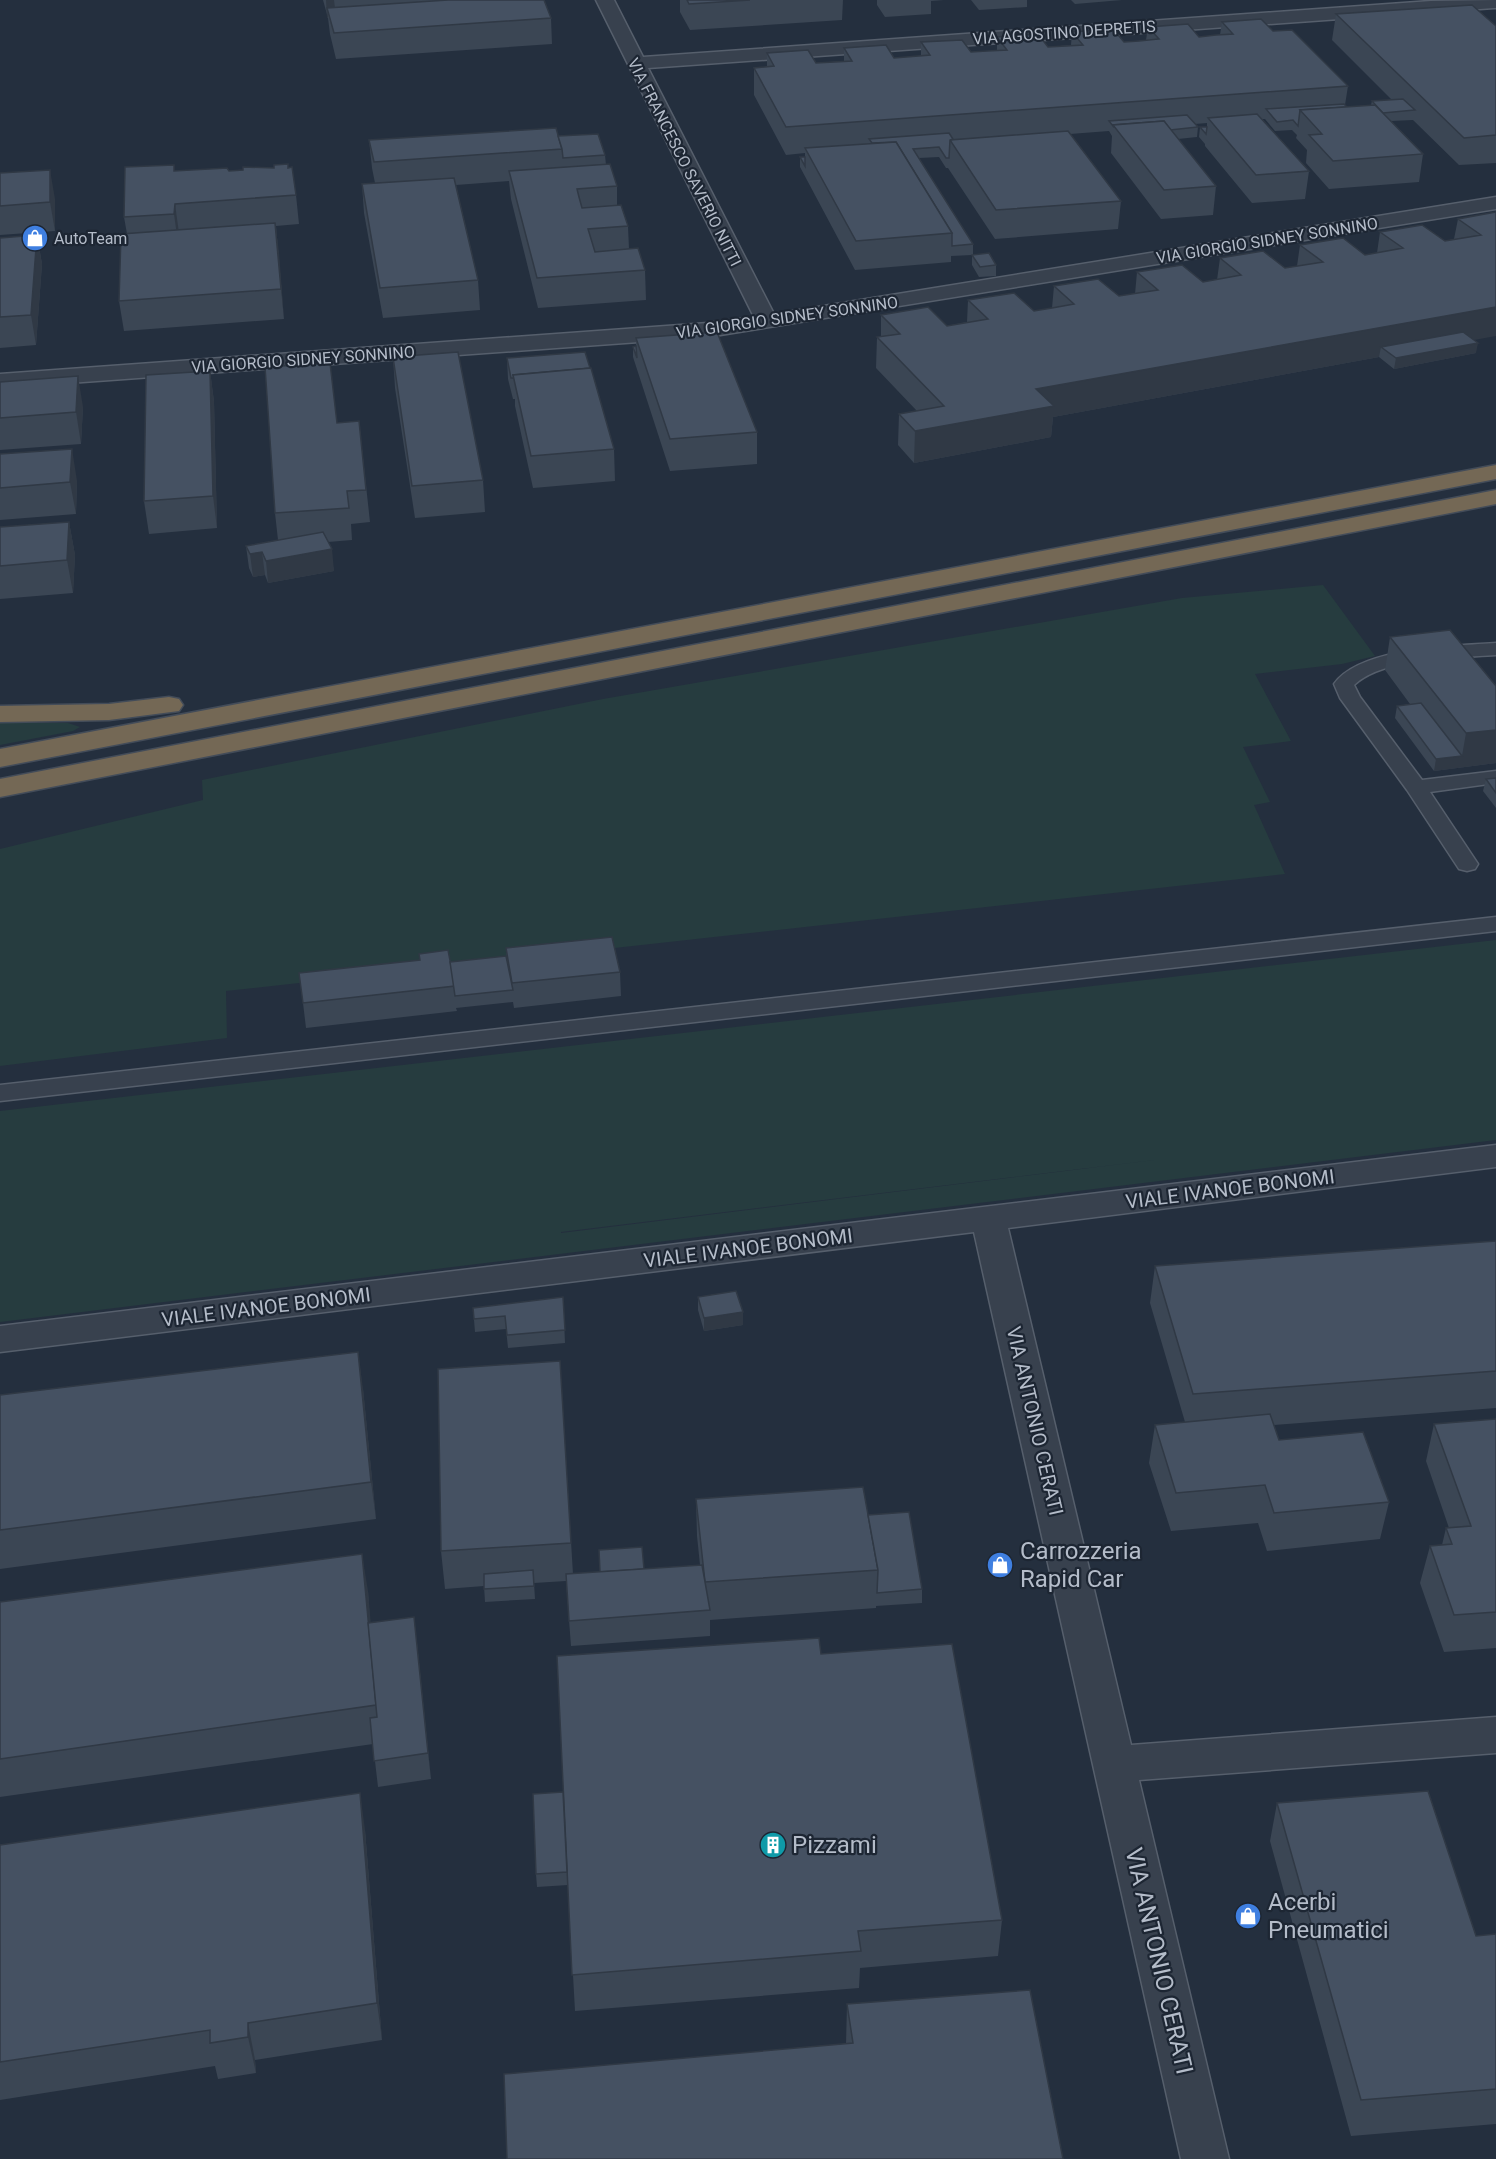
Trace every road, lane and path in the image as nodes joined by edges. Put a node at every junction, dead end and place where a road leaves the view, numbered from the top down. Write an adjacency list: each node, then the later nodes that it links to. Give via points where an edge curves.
1 (605, 0): 3 (street, VIA FRANCESCO SAVERIO NITTI)
2 (1493, 3): 3 (street, VIA AGOSTINO DEPRETIS)
3 (635, 63): 5 (street, VIA FRANCESCO SAVERIO NITTI)
4 (1496, 203): 5 (street, VIA GIORGIO SIDNEY SONNINO)
5 (767, 322): 6 (street, VIA GIORGIO SIDNEY SONNINO, via 670,334)
6 (0, 381)
7 (1496, 472): 9 (highway)
8 (1496, 497): 15 (highway)
9 (589, 646): 11 (highway, via 367,670 131,710); 12 (highway)
10 (1496, 649): 14 (lane, via 1391,662 1355,673 1344,684 1350,698)
11 (0, 714)
12 (0, 758)
13 (1496, 777): 14 (lane)
14 (1416, 787): 16 (lane)
15 (0, 788)
16 (1467, 864)
17 (1496, 924): 18 (lane)
18 (0, 1092)
19 (1496, 1156): 20 (street, VIALE IVANOE BONOMI)
20 (988, 1218): 21 (street, VIALE IVANOE BONOMI); 23 (street, VIA ANTONIO CERATI)
21 (0, 1339)
22 (1496, 1735): 23 (street)
23 (1114, 1764): 24 (street, VIA ANTONIO CERATI)
24 (1205, 2159)

